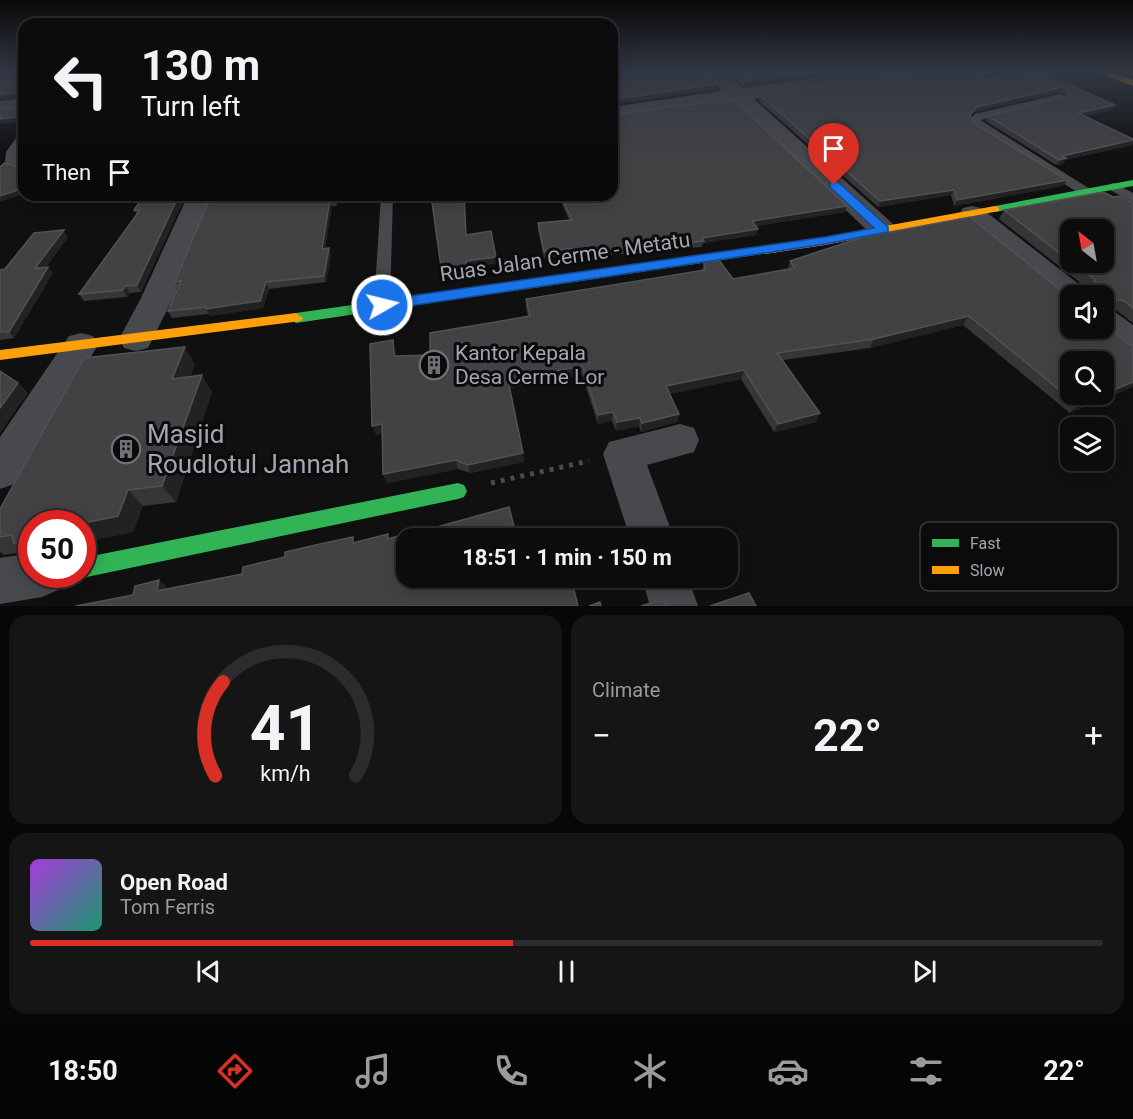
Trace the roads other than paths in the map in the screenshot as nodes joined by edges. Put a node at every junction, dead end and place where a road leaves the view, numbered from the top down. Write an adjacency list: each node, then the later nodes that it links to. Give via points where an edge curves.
1 (706, 99): 6 (street)
2 (740, 99): 14 (street)
3 (1051, 99): 9 (lane, via 975,120)
4 (18, 105): 5 (street)
5 (0, 107)
6 (618, 112)
7 (1133, 183): 8 (main road, Ruas Jalan Cerme - Metatu)
8 (1114, 187): 9 (main road, Ruas Jalan Cerme - Metatu); 10 (lane)
9 (1086, 192): 13 (main road, Ruas Jalan Cerme - Metatu)
10 (1133, 198)
11 (198, 201): 18 (street)
12 (387, 201): 16 (lane)
13 (972, 214): 14 (main road, Ruas Jalan Cerme - Metatu); 15 (street)
14 (883, 230): 16 (main road, Ruas Jalan Cerme - Metatu)
15 (1060, 285)
16 (382, 305): 18 (main road, Ruas Jalan Cerme - Metatu)
17 (1114, 328): 19 (street)
18 (136, 339): 20 (main road, Ruas Jalan Cerme - Metatu)
19 (1133, 342)
20 (81, 345): 21 (main road, Ruas Jalan Cerme - Metatu); 23 (street)
21 (0, 355)
22 (680, 440): 25 (street, via 623,454)
23 (0, 471)
24 (458, 490): 26 (main road)
25 (649, 528)
26 (96, 566)
27 (18, 578): 28 (street)
28 (0, 581)
29 (668, 588): 30 (street)
30 (674, 606)

